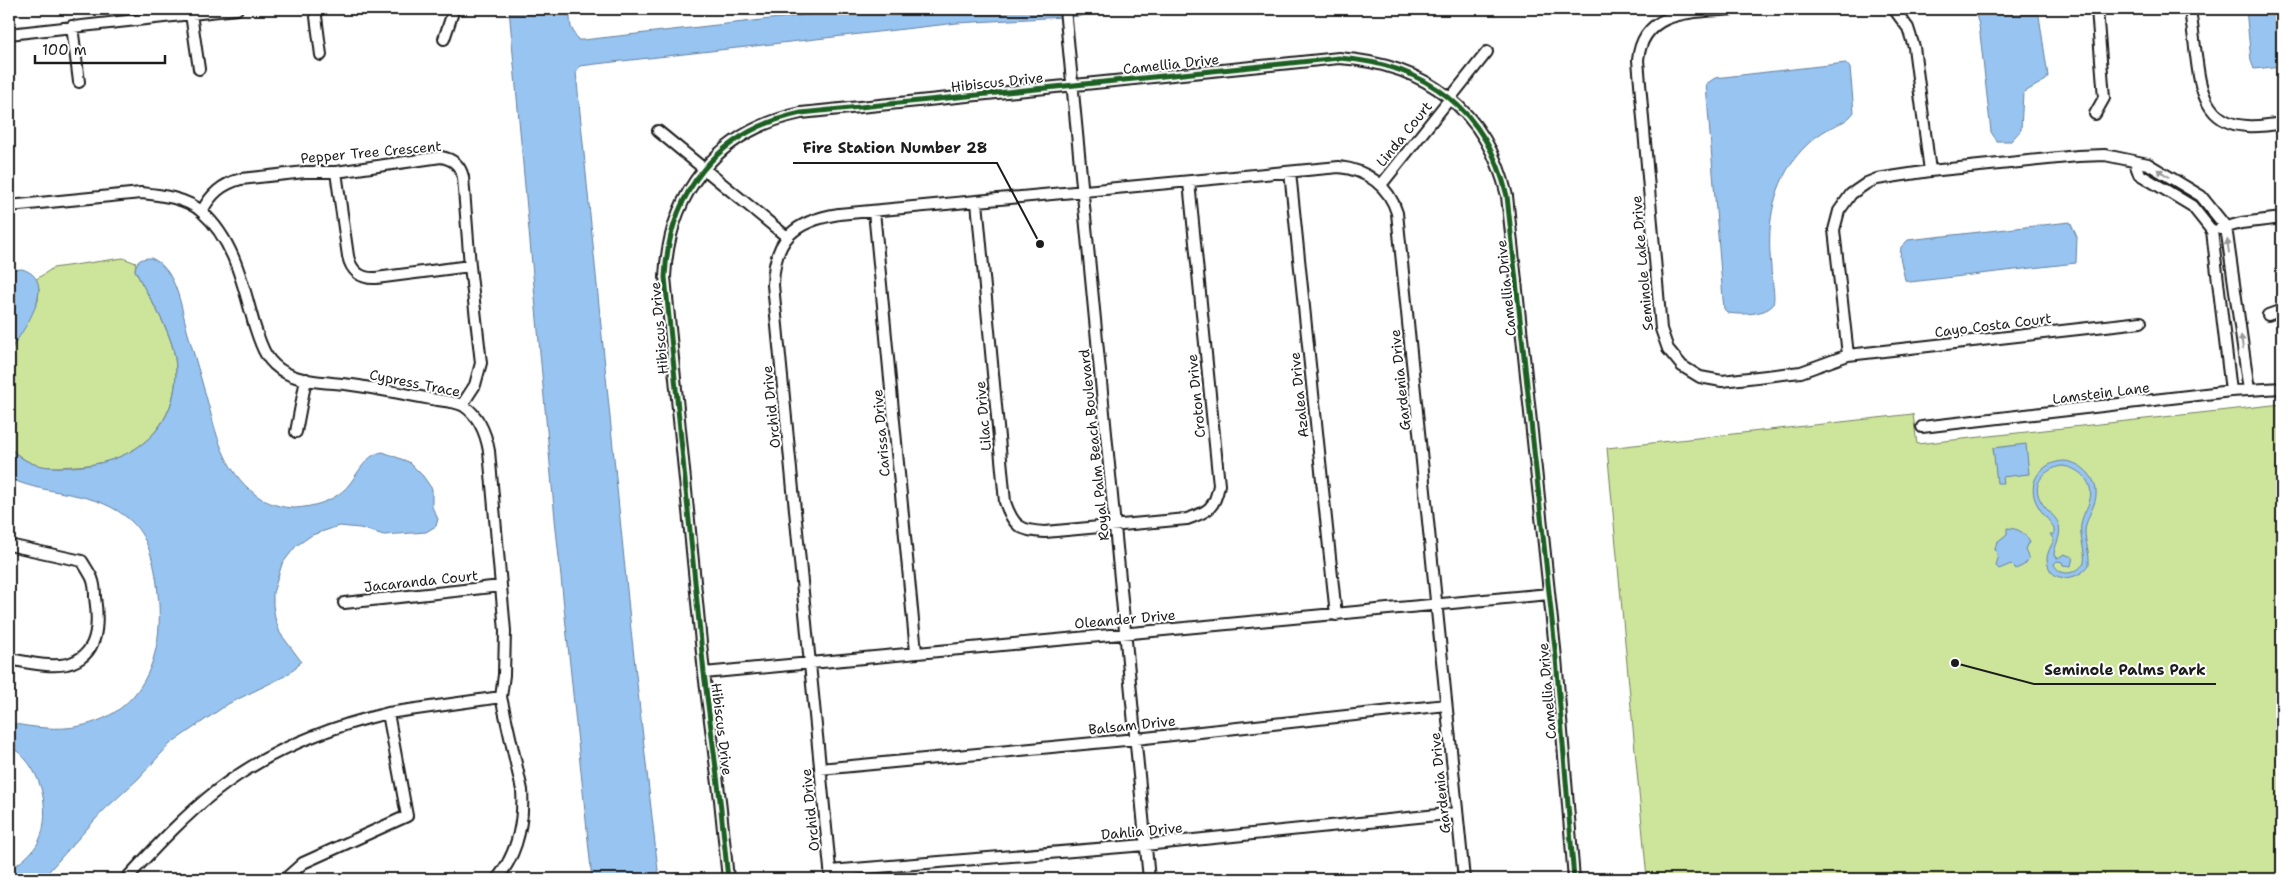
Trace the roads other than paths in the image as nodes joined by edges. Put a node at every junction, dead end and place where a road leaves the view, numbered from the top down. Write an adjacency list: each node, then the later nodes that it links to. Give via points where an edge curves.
1 (236, 9): 9 (street)
2 (315, 9): 14 (street)
3 (450, 9): 12 (street, via 452,15)
4 (1065, 9): 17 (street, Royal Palm Beach Boulevard)
5 (1734, 9): 48 (street, Seminole Lake Drive, via 1661,20 1647,33 1638,50 1664,339 1682,366 1711,380 1722,381 1801,372)
6 (1894, 9): 24 (street, via 1908,28 1914,47)
7 (2097, 9): 19 (street, via 2104,98)
8 (2190, 9): 20 (street, via 2200,89 2210,108 2226,121 2236,124)
9 (191, 14): 10 (street); 15 (street)
10 (72, 26): 11 (street); 16 (street)
11 (9, 34)
12 (444, 39)
13 (1487, 52): 18 (street, Linda Court)
14 (321, 55)
15 (199, 69)
16 (79, 82)
17 (1073, 86): 18 (street, Camellia Drive, via 1339,58 1377,62 1401,70); 23 (street, Hibiscus Drive, via 794,114 768,122 732,142); 30 (street, Royal Palm Beach Boulevard)
18 (1450, 98): 28 (street, Linda Court); 59 (street, Camellia Drive, via 1488,144 1507,196)
19 (2095, 114)
20 (2282, 123)
21 (658, 131): 23 (street)
22 (2135, 163): 24 (street, via 2105,155); 29 (street, one-way to 22, via 2148,164); 31 (street, via 2139,174)
23 (703, 170): 39 (street); 67 (street, Hibiscus Drive, via 676,217 668,243 665,277)
24 (1930, 171): 48 (street, via 1867,183 1851,194 1839,211 1834,240)
25 (336, 172): 34 (street, Pepper Tree Crescent, via 232,181 215,192); 41 (street, via 348,256 357,273 376,278); 41 (street, Pepper Tree Crescent, via 441,157 453,161 463,177)
26 (1290, 172): 27 (street, Gardenia Drive); 28 (street, Gardenia Drive, via 1346,168 1366,174); 62 (street, Azalea Drive)
27 (1189, 182): 30 (street, Gardenia Drive); 56 (street, Croton Drive, via 1218,486 1216,498 1212,507 1187,519)
28 (1381, 185): 61 (street, Gardenia Drive, via 1397,213)
29 (2188, 189): 31 (street); 37 (street, via 2201,196)
30 (1083, 192): 32 (street, Orchid Drive); 56 (street, Royal Palm Beach Boulevard)
31 (2181, 200): 38 (street, via 2192,206)
32 (977, 202): 35 (street, Orchid Drive); 56 (street, Lilac Drive, via 1010,517 1019,527 1030,532)
33 (9, 206): 34 (street, Cypress Trace, via 141,193 171,198)
34 (202, 211): 49 (street, Cypress Trace, via 220,233 234,259 263,353 286,373)
35 (874, 211): 39 (street, Orchid Drive, via 818,217 804,222); 64 (street, Carissa Drive)
36 (2282, 218): 37 (street, via 2241,222)
37 (2226, 227): 38 (street); 40 (street, one-way to 37)
38 (2212, 231): 42 (street)
39 (788, 237): 66 (street, Orchid Drive, via 775,263 773,286)
40 (2231, 265): 42 (street); 43 (street)
41 (470, 266): 53 (street, Pepper Tree Crescent, via 481,363 475,385)
42 (2216, 266): 44 (street)
43 (2235, 294): 44 (street); 51 (street, one-way to 43)
44 (2220, 297): 52 (street)
45 (2282, 310): 46 (street)
46 (2268, 315)
47 (2141, 322): 48 (street, Cayo Costa Court)
48 (1848, 355)
49 (306, 379): 53 (street, Cypress Trace); 55 (street)
50 (2282, 388): 51 (street, Lamstein Lane)
51 (2249, 390): 52 (street, Lamstein Lane)
52 (2231, 391): 54 (street, Lamstein Lane)
53 (462, 405): 58 (street, Cypress Trace, via 478,421 487,440)
54 (1922, 427)
55 (296, 432)
56 (1115, 525): 63 (street, Royal Palm Beach Boulevard)
57 (9, 545): 65 (street, via 82,561 93,579 98,631 92,648 66,664)
58 (501, 586): 60 (street, Jacaranda Court); 68 (street, Cypress Trace, via 506,653)
59 (1549, 594): 61 (street, Oleander Drive); 82 (street, Camellia Drive)
60 (344, 603)
61 (1436, 605): 62 (street, Oleander Drive); 69 (street, Gardenia Drive)
62 (1336, 615): 63 (street, Oleander Drive)
63 (1126, 632): 64 (street, Oleander Drive); 71 (street, Royal Palm Beach Boulevard)
64 (916, 652): 66 (street, Oleander Drive)
65 (9, 659)
66 (810, 663): 67 (street, Oleander Drive); 72 (street, Orchid Drive)
67 (704, 673): 79 (street, Hibiscus Drive)
68 (501, 697): 70 (street); 78 (street, Cypress Trace, via 523,806 514,851)
69 (1446, 705): 71 (street, Balsam Drive); 73 (street, Gardenia Drive)
70 (388, 713): 76 (street, via 309,737 236,776 214,792); 77 (street, via 407,816 304,863)
71 (1136, 739): 72 (street, Balsam Drive); 74 (street, Royal Palm Beach Boulevard)
72 (820, 769): 75 (street, Orchid Drive)
73 (1457, 813): 74 (street, Dahlia Drive); 81 (street, Gardenia Drive)
74 (1145, 845): 75 (street, Dahlia Drive); 80 (street, Royal Palm Beach Boulevard)
75 (831, 875)
76 (126, 879)
77 (285, 879)
78 (496, 879)
79 (728, 879)
80 (1148, 879)
81 (1464, 879)
82 (1574, 879)

